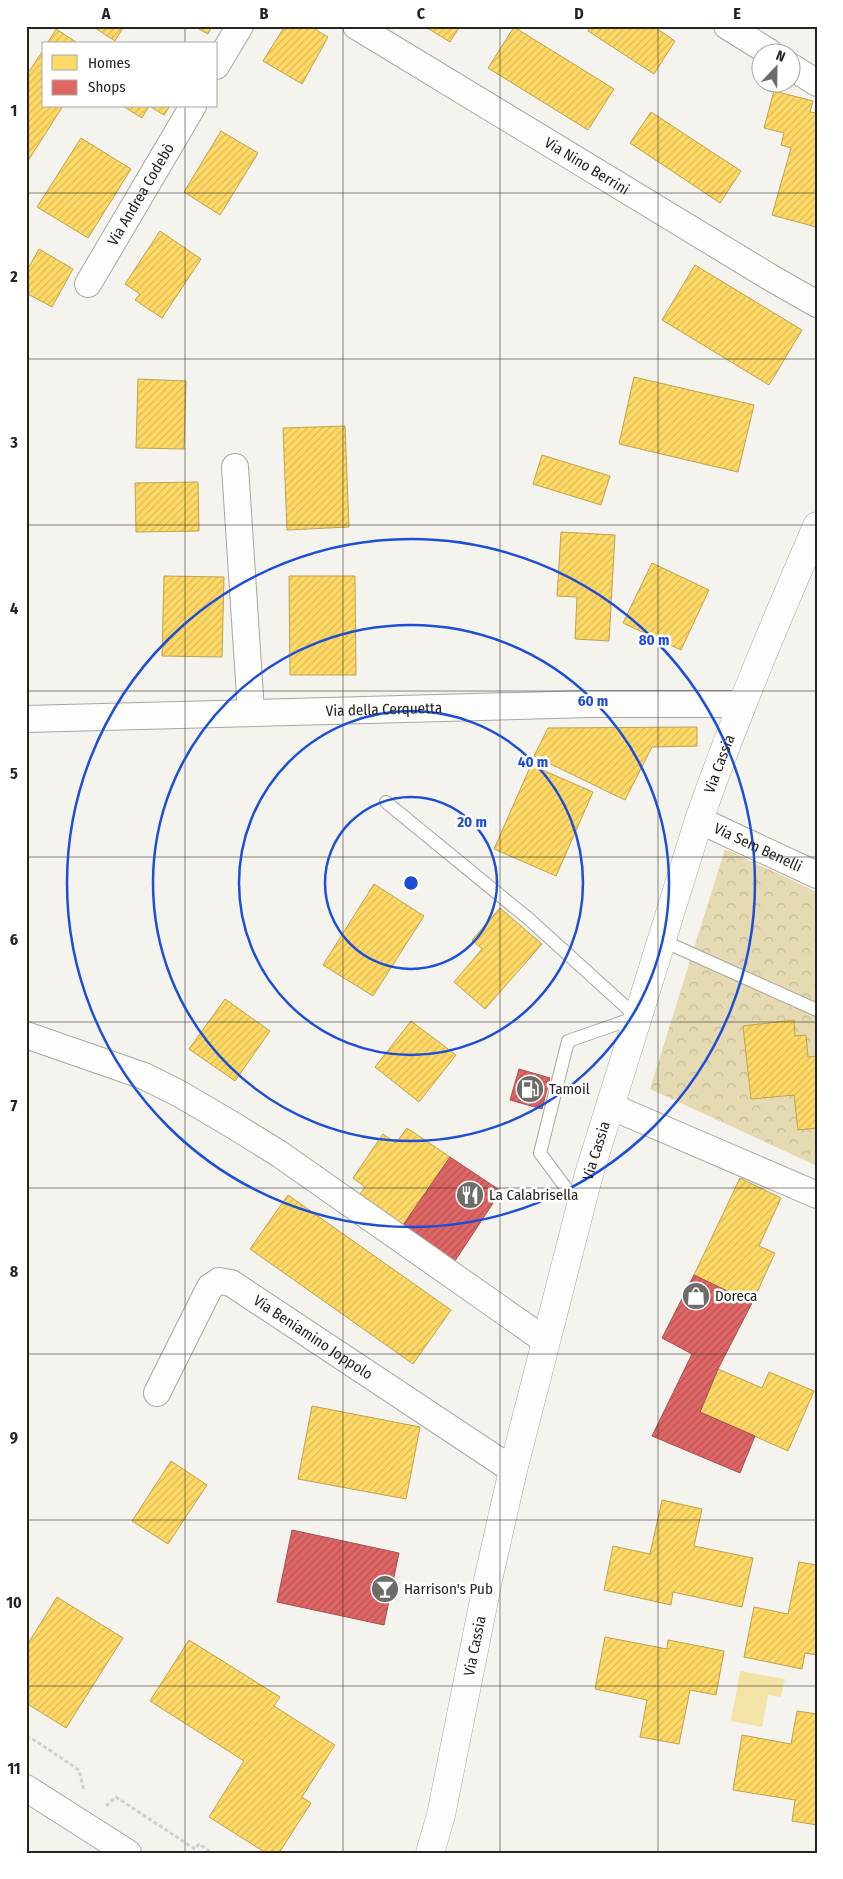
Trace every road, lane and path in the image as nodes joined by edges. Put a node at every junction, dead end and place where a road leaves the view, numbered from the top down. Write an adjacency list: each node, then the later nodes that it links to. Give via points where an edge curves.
1 (240, 26): 5 (street)
2 (356, 26): 10 (street, Via Nino Berrini)
3 (727, 26): 4 (street)
4 (753, 42)
5 (218, 63)
6 (800, 72): 7 (street)
7 (817, 83)
8 (192, 108): 9 (street, Via Andrea Codebò)
9 (88, 284)
10 (817, 304)
11 (235, 467): 14 (street)
12 (815, 537): 13 (main road, Via Cassia)
13 (742, 704): 14 (street, Via della Cerquetta); 17 (main road, Via Cassia)
14 (251, 712): 15 (street, Via della Cerquetta)
15 (26, 719)
16 (386, 802): 21 (lane, via 530,920)
17 (699, 820): 18 (street, Via Sem Benelli); 19 (main road, Via Cassia)
18 (817, 875)
19 (661, 940): 20 (lane); 21 (main road, Via Cassia)
20 (817, 1010)
21 (637, 1017): 23 (main road, Via Cassia); 25 (lane, via 568,1042 540,1153)
22 (26, 1035): 26 (street, via 144,1076 223,1119 278,1153)
23 (610, 1106): 24 (street); 25 (main road, Via Cassia)
24 (817, 1195)
25 (580, 1207): 26 (main road, Via Cassia)
26 (546, 1340): 28 (main road, Via Cassia)
27 (157, 1393): 28 (street, Via Beniamino Joppolo, via 210,1287 218,1281 231,1283)
28 (513, 1470): 35 (main road, Via Cassia, via 441,1815)
29 (26, 1737): 31 (path, via 79,1770)
30 (26, 1788): 33 (street)
31 (84, 1794)
32 (102, 1806): 34 (path, via 107,1806 116,1797 195,1849 199,1844)
33 (128, 1853)
34 (212, 1853)
35 (430, 1853)

